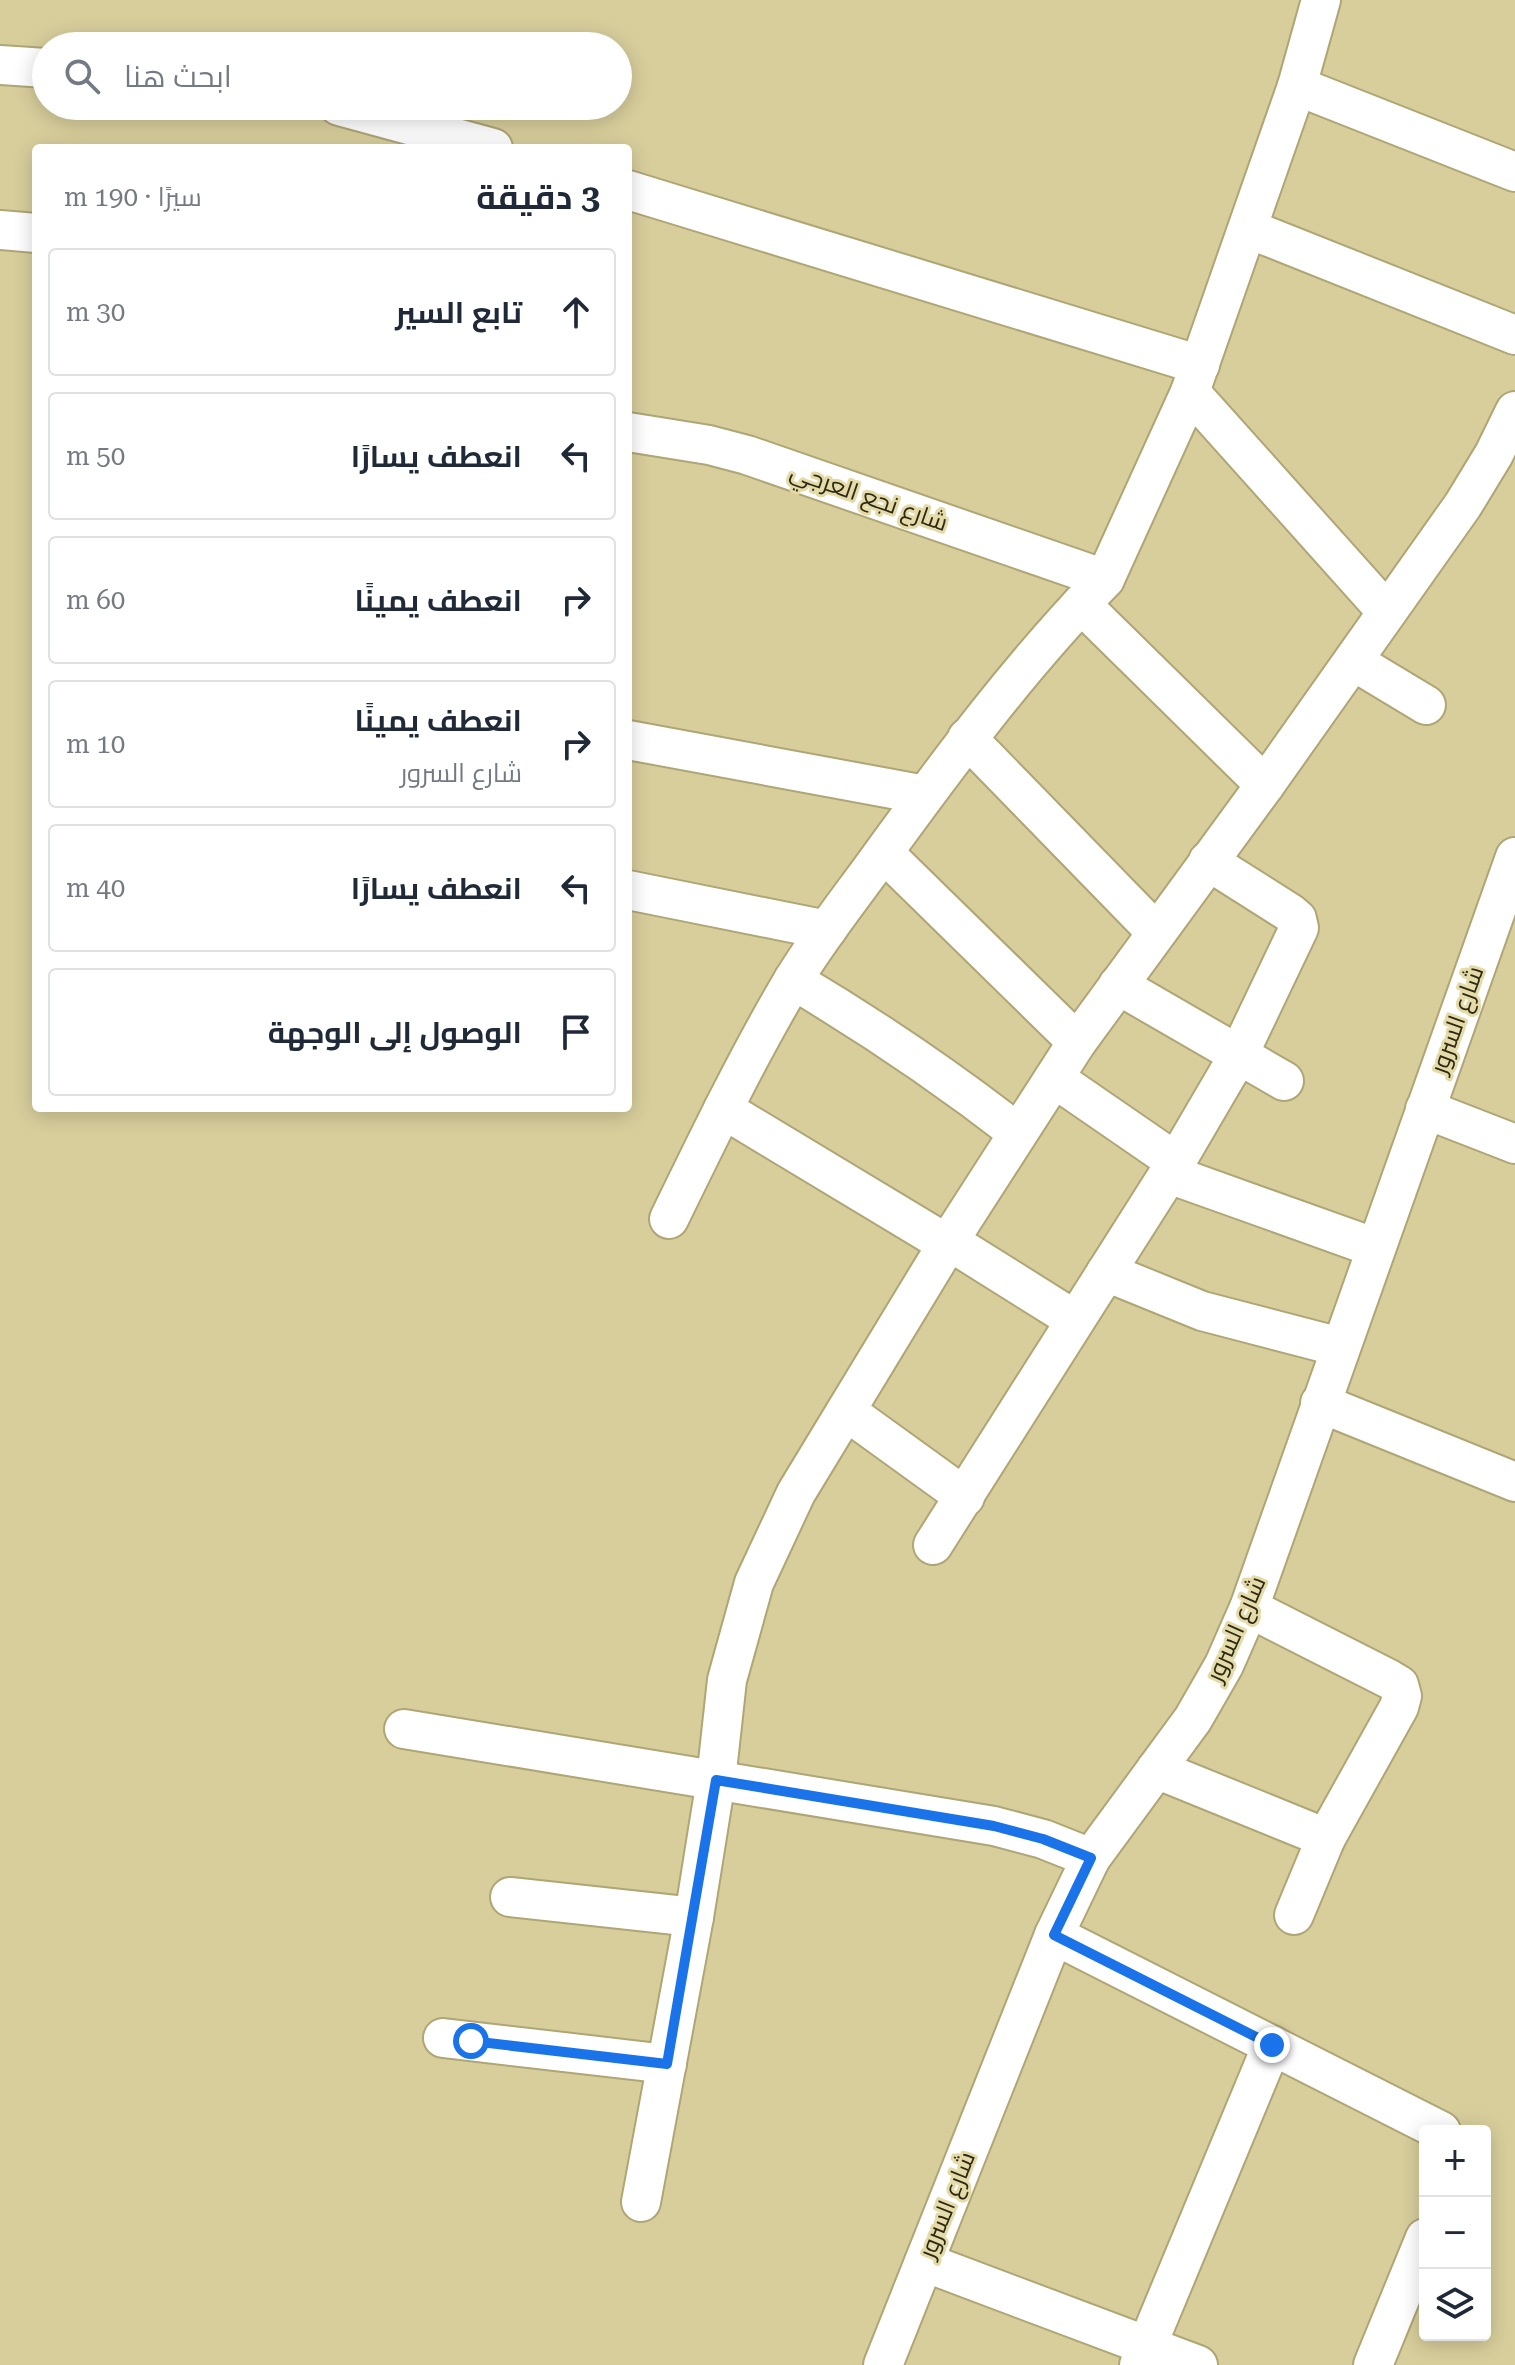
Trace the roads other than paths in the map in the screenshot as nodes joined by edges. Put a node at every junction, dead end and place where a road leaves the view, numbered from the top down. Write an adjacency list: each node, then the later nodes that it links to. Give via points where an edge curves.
1 (1321, 0): 4 (street)
2 (0, 65): 3 (street)
3 (32, 67)
4 (1297, 86): 7 (street); 9 (street)
5 (390, 120): 6 (street)
6 (478, 144)
7 (1515, 172)
8 (632, 191): 13 (street)
9 (1249, 229): 12 (street); 13 (street)
10 (0, 230): 11 (street)
11 (32, 233)
12 (1515, 335)
13 (1195, 378): 16 (street); 17 (street)
14 (1515, 411): 17 (street, via 1463,505)
15 (632, 433): 16 (street, شارع نجع العرجي, via 747,455)
16 (1093, 591): 20 (street); 22 (street)
17 (1387, 612): 18 (street)
18 (1353, 661): 19 (street); 22 (street)
19 (1426, 705)
20 (967, 738): 23 (street); 29 (street)
21 (632, 741): 23 (street)
22 (1265, 785): 26 (street)
23 (925, 795): 24 (street)
24 (884, 853): 28 (street); 32 (street)
25 (1515, 857): 37 (street, شارع السرور)
26 (1208, 861): 29 (street); 33 (street, via 1290,913 1299,928)
27 (632, 891): 28 (street)
28 (827, 930): 30 (street)
29 (1156, 932): 31 (street)
30 (793, 980): 36 (street); 38 (street, via 884,1035)
31 (1118, 985): 32 (street); 33 (street)
32 (1077, 1042): 34 (street)
33 (1238, 1056): 35 (street); 40 (street)
34 (1054, 1078): 38 (street); 40 (street)
35 (1284, 1081)
36 (723, 1109): 41 (street); 42 (street)
37 (1425, 1109): 39 (street); 43 (street, شارع السرور)
38 (1018, 1133): 42 (street)
39 (1515, 1144)
40 (1173, 1168): 43 (street); 44 (street)
41 (669, 1219)
42 (948, 1243): 45 (street); 48 (street)
43 (1376, 1248): 46 (street, شارع السرور)
44 (1106, 1272): 45 (street); 46 (street, via 1202,1311)
45 (1075, 1320): 50 (street)
46 (1340, 1347): 47 (street, شارع السرور)
47 (1320, 1403): 49 (street); 52 (street, شارع السرور)
48 (846, 1411): 50 (street); 55 (street, via 796,1493 754,1583 727,1680)
49 (1515, 1482)
50 (965, 1497): 51 (street)
51 (933, 1545)
52 (1249, 1608): 54 (street, شارع السرور, via 1193,1719); 56 (street, via 1399,1685 1399,1707)
53 (404, 1729): 55 (street)
54 (1156, 1769): 56 (street); 57 (street, شارع السرور)
55 (716, 1780): 57 (street, via 994,1826); 60 (street)
56 (1326, 1838): 59 (street)
57 (1091, 1858): 61 (street, شارع السرور)
58 (510, 1897): 60 (street)
59 (1294, 1915)
60 (694, 1917): 64 (street)
61 (1054, 1935): 63 (street); 68 (street, شارع السرور)
62 (443, 2038): 64 (street)
63 (1272, 2045): 65 (street); 69 (street)
64 (667, 2064): 66 (street)
65 (1429, 2125)
66 (641, 2202)
67 (1419, 2253): 72 (street)
68 (924, 2262): 69 (street); 70 (street, شارع السرور)
69 (1143, 2355): 71 (street)
70 (883, 2365)
71 (1198, 2365)
72 (1373, 2365)

